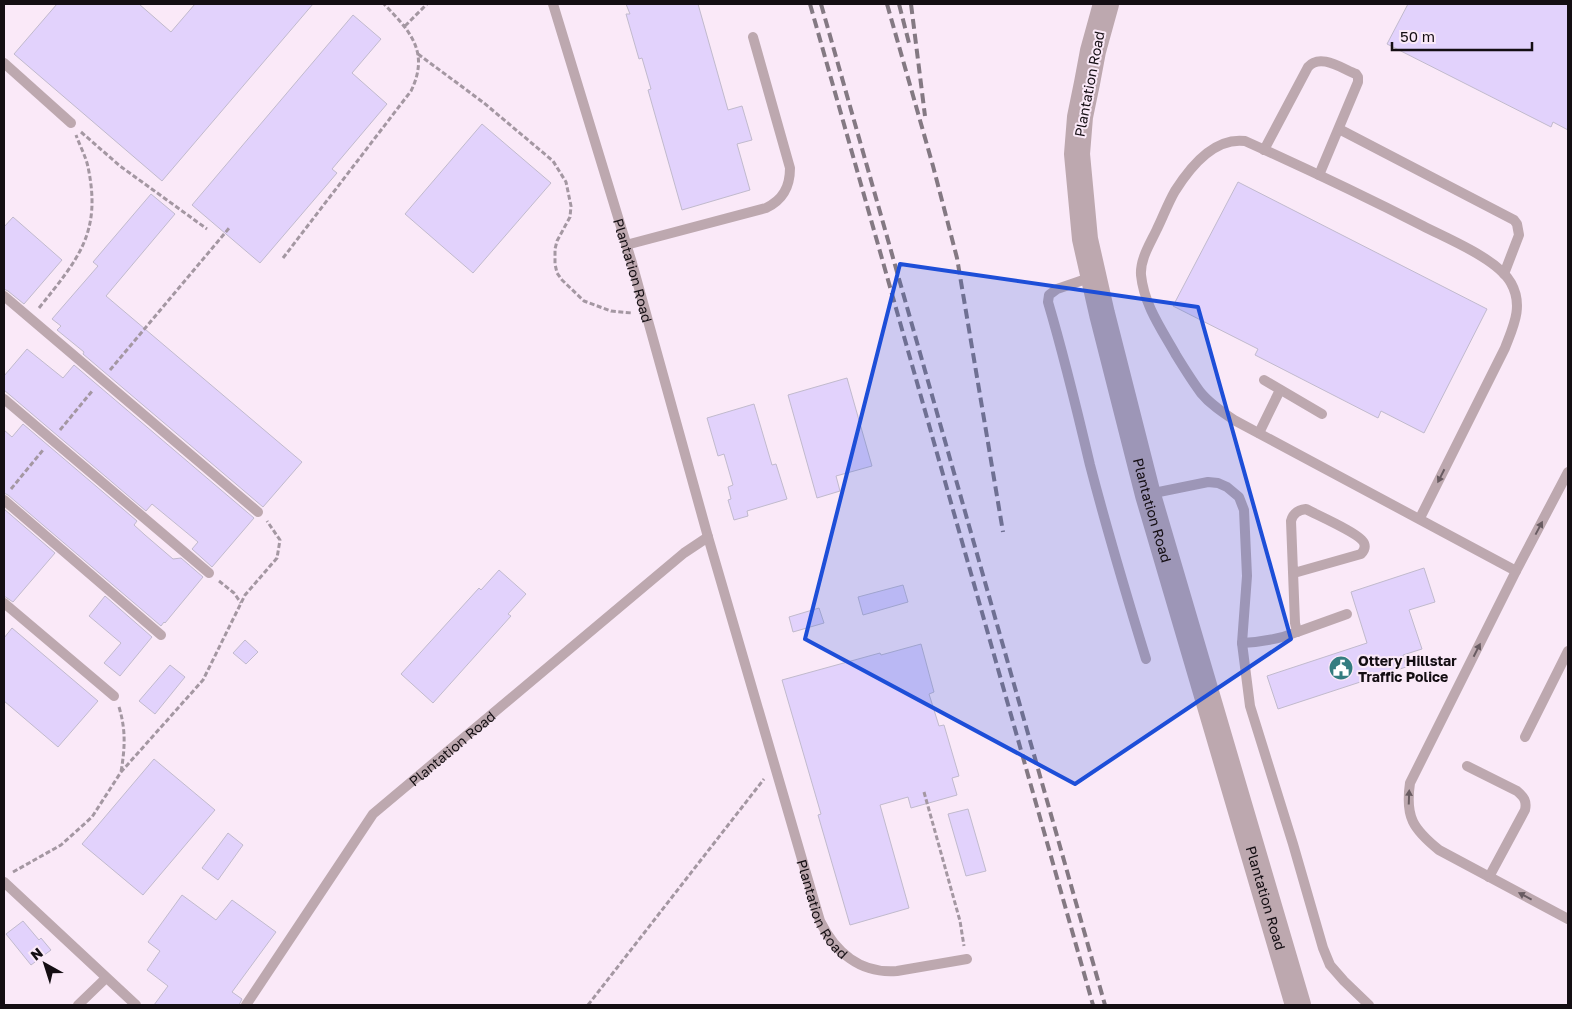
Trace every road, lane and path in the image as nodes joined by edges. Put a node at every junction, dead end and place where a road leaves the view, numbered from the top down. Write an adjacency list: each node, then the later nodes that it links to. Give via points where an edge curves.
1 (384, 4): 5 (path)
2 (427, 4): 5 (path)
3 (553, 4): 15 (lane, Plantation Road)
4 (1102, 5): 18 (street, Plantation Road, via 1080,117 1077,154 1085,239)
5 (405, 26): 7 (path)
6 (753, 37): 15 (lane, via 790,168 785,193 766,208)
7 (418, 54): 16 (path, via 418,73 411,91); 20 (path, via 512,126 560,170 571,206 570,217 555,249 554,264 562,280 584,302 611,311)
8 (4, 63): 9 (lane)
9 (72, 123): 14 (path, via 120,166); 21 (path, via 88,166 93,202 89,231 79,254)
10 (1339, 129): 11 (lane, via 1358,77 1323,61 1315,61 1308,67); 12 (lane); 17 (lane, via 1514,220 1518,224 1519,235)
11 (1264, 150): 12 (lane); 27 (lane, via 1235,140 1202,157 1175,192 1144,255 1141,274 1151,311 1202,393 1217,408)
12 (1320, 175): 17 (lane, via 1478,254)
13 (230, 227): 22 (path)
14 (207, 229)
15 (626, 245): 20 (lane, Plantation Road)
16 (282, 258)
17 (1504, 274): 34 (lane, one-way to 34, via 1515,292 1517,319)
18 (1093, 277): 31 (street, Plantation Road); 46 (lane, via 1056,289 1049,295 1048,302)
19 (4, 296): 21 (lane)
20 (645, 313): 35 (lane, Plantation Road)
21 (30, 318): 22 (lane)
22 (102, 380): 28 (path); 33 (lane)
23 (1264, 380): 24 (lane)
24 (1280, 390): 26 (lane); 27 (lane)
25 (4, 399): 28 (lane)
26 (1322, 414)
27 (1259, 434): 34 (lane)
28 (52, 440): 30 (path); 37 (lane)
29 (1568, 472): 36 (lane, one-way to 29)
30 (10, 490)
31 (1148, 495): 44 (lane, via 1218,482 1240,497 1244,510 1247,576); 64 (street, Plantation Road)
32 (4, 500): 43 (lane)
33 (258, 512): 40 (path, via 280,540 277,558)
34 (1420, 518): 36 (lane)
35 (708, 537): 50 (lane, Plantation Road); 62 (lane, Plantation Road, via 684,553 373,814)
36 (1516, 571): 55 (lane, one-way to 36, via 1439,850 1421,835 1412,820 1408,796 1410,783)
37 (209, 573): 40 (path, via 234,593)
38 (1294, 573): 38 (lane, via 1291,521 1296,512 1306,510 1357,535 1364,543 1365,549 1361,554); 42 (lane)
39 (4, 603): 48 (lane)
40 (241, 603): 52 (path, via 203,680)
41 (1347, 614): 42 (lane)
42 (1297, 632): 44 (lane, via 1261,642)
43 (161, 635)
44 (1242, 642): 65 (lane, via 1250,706 1323,948 1330,965)
45 (1568, 651): 47 (lane)
46 (1146, 659)
47 (1565, 668): 49 (lane)
48 (114, 696): 52 (path, via 124,728)
49 (1525, 737)
50 (775, 765): 58 (lane, Plantation Road, via 820,921 832,942 860,966 887,972); 63 (path)
51 (1467, 766): 55 (lane, via 1517,791 1527,805)
52 (121, 772): 54 (path, via 92,817 61,845)
53 (924, 792): 58 (path, via 960,922)
54 (10, 874)
55 (1489, 877): 57 (lane, one-way to 55)
56 (4, 882): 59 (lane)
57 (1568, 919)
58 (966, 959)
59 (106, 978): 60 (lane); 61 (lane)
60 (78, 1005)
61 (135, 1005)
62 (246, 1005)
63 (588, 1005)
64 (1298, 1005)
65 (1369, 1005)

